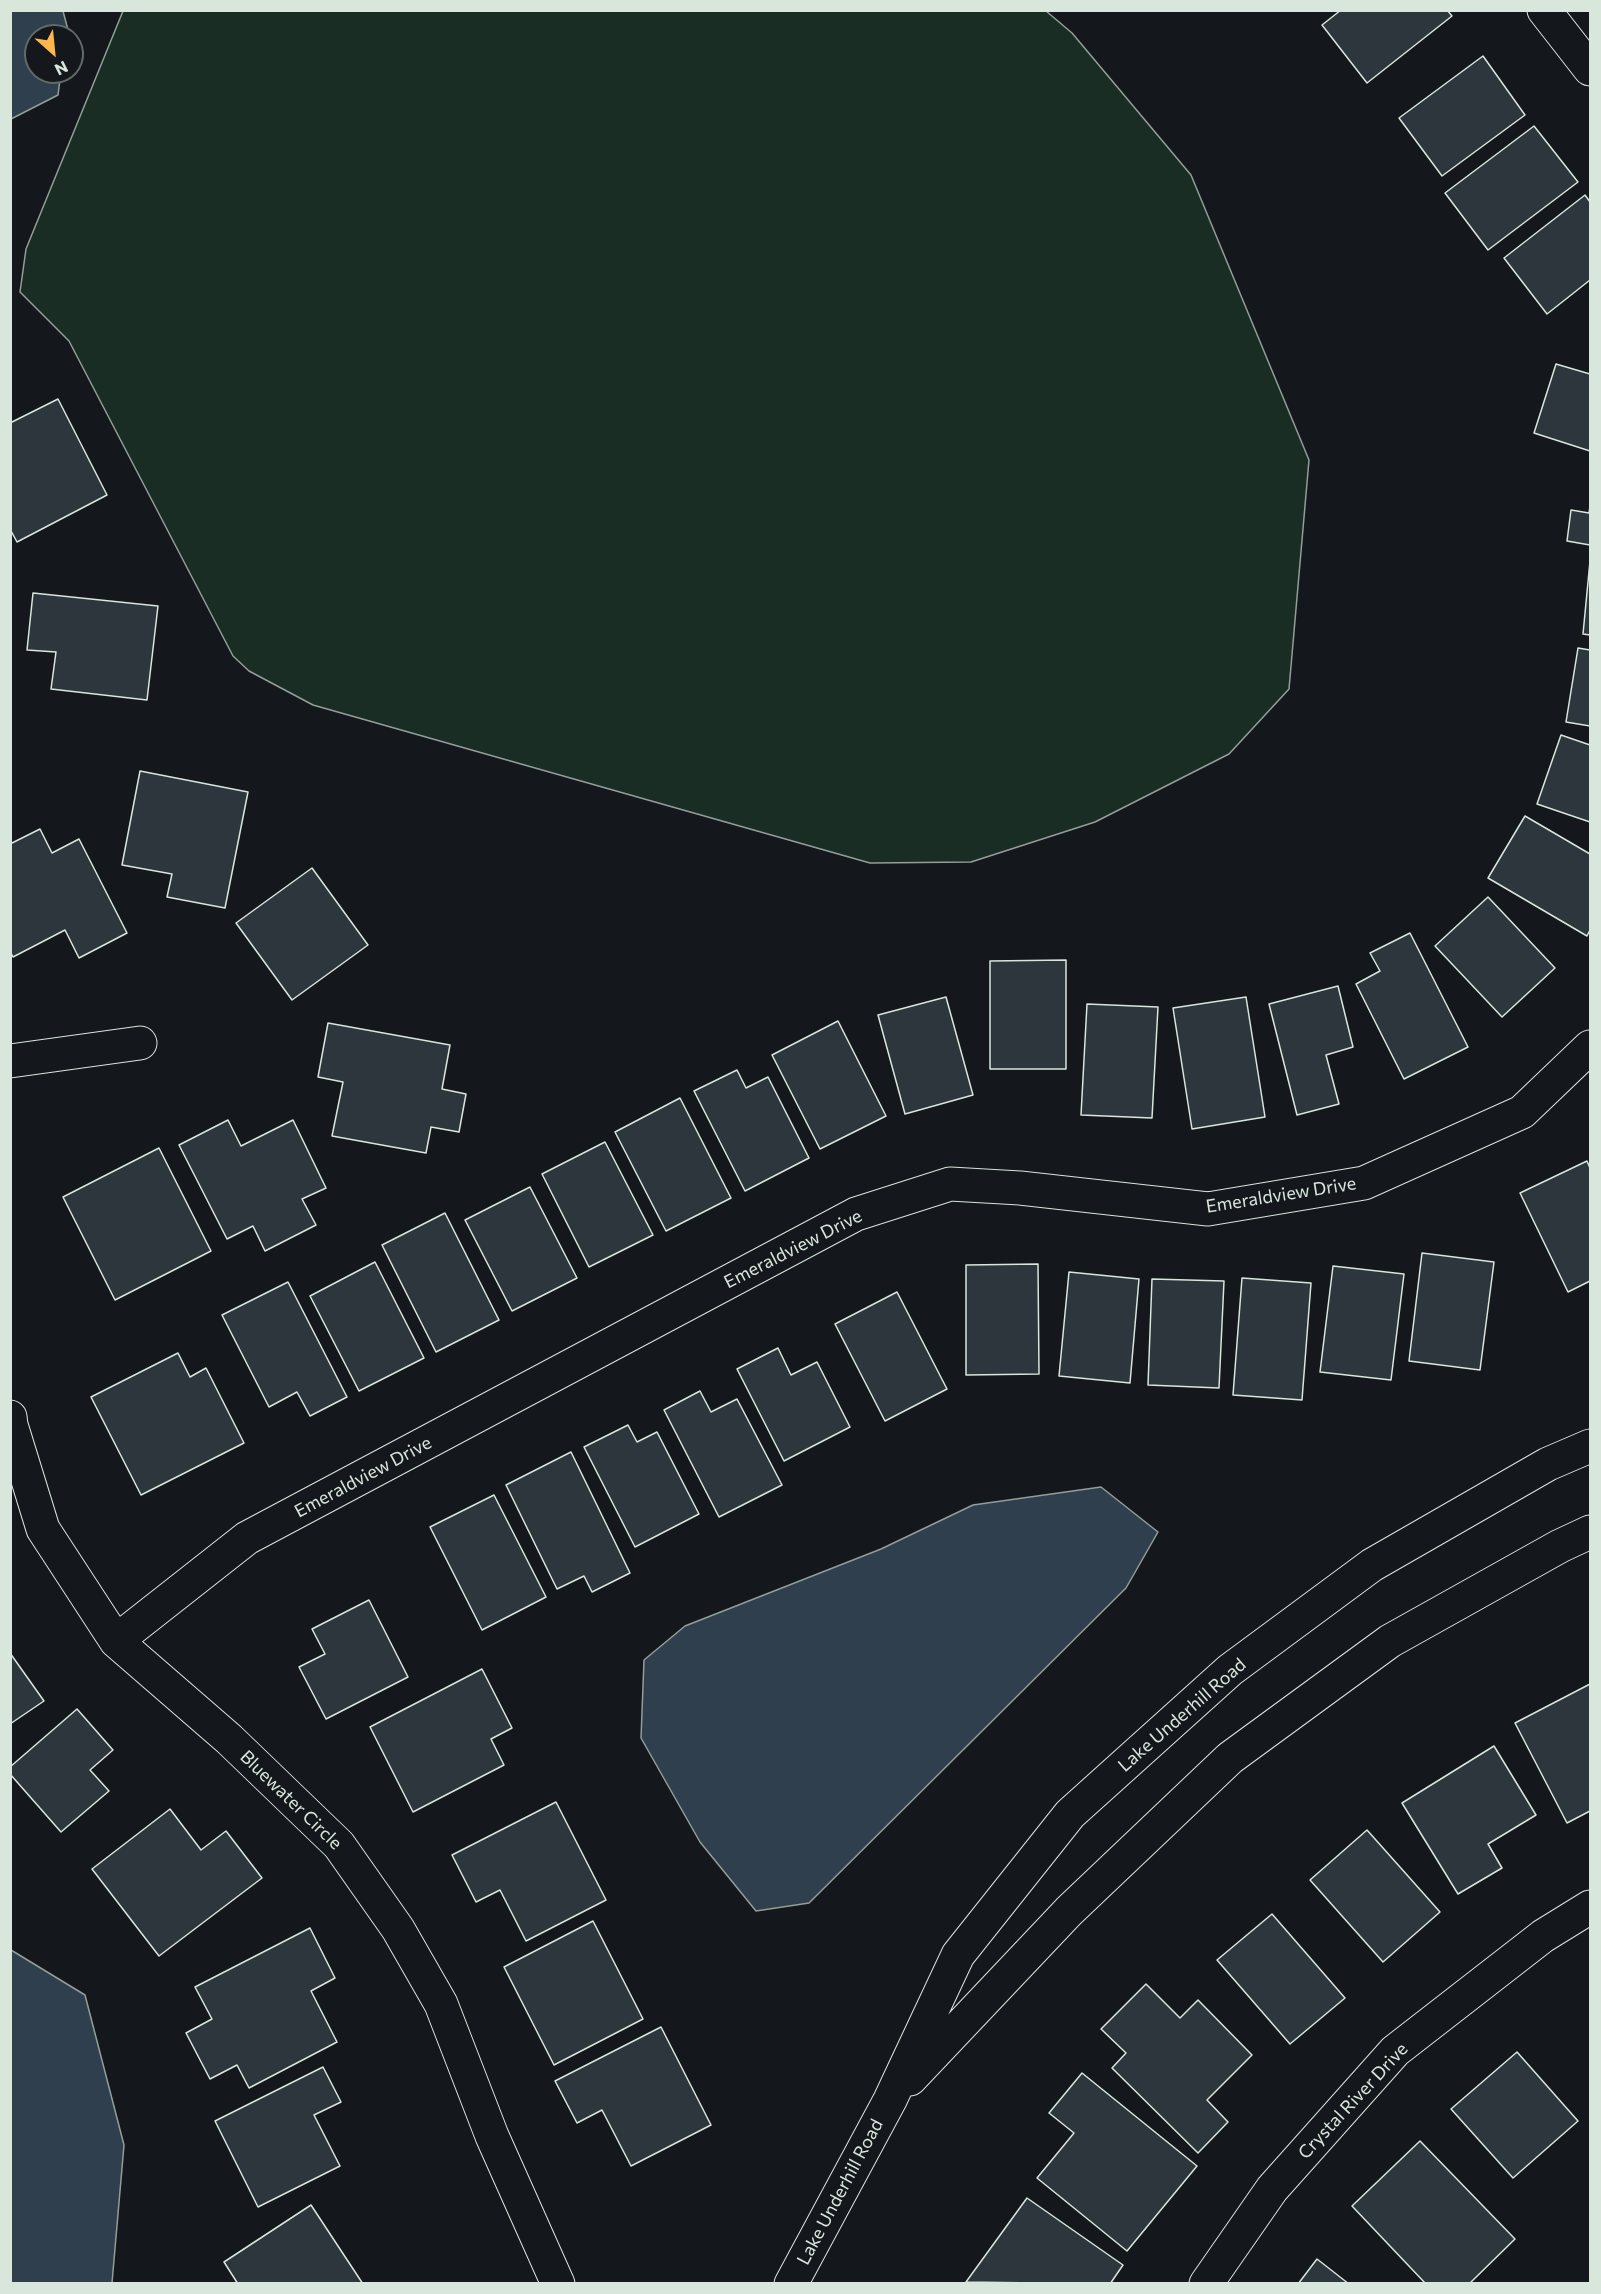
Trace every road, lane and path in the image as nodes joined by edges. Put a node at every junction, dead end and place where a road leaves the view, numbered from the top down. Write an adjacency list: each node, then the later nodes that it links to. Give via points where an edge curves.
1 (1544, 10): 2 (street)
2 (1590, 69)
3 (140, 1042): 5 (street)
4 (1590, 1047): 9 (street, Emeraldview Drive, via 1522,1112 1364,1183 1208,1209 950,1184 856,1214 247,1538)
5 (10, 1061)
6 (10, 1417): 9 (street, Bluewater Circle, via 43,1529)
7 (1590, 1446): 11 (street, Lake Underhill Road, via 1548,1464 1372,1565 1230,1670 1070,1814 958,1954)
8 (1590, 1532): 11 (street, Lake Underhill Road, via 1390,1641 1230,1758 1069,1911)
9 (116, 1641): 12 (street, Bluewater Circle, via 229,1739 339,1845 398,1929 441,2004 492,2136)
10 (1590, 1907): 14 (street, Crystal River Drive, via 1543,1936 1395,2051 1272,2188)
11 (890, 2100): 13 (street, Lake Underhill Road)
12 (558, 2283)
13 (790, 2283)
14 (1206, 2283)

